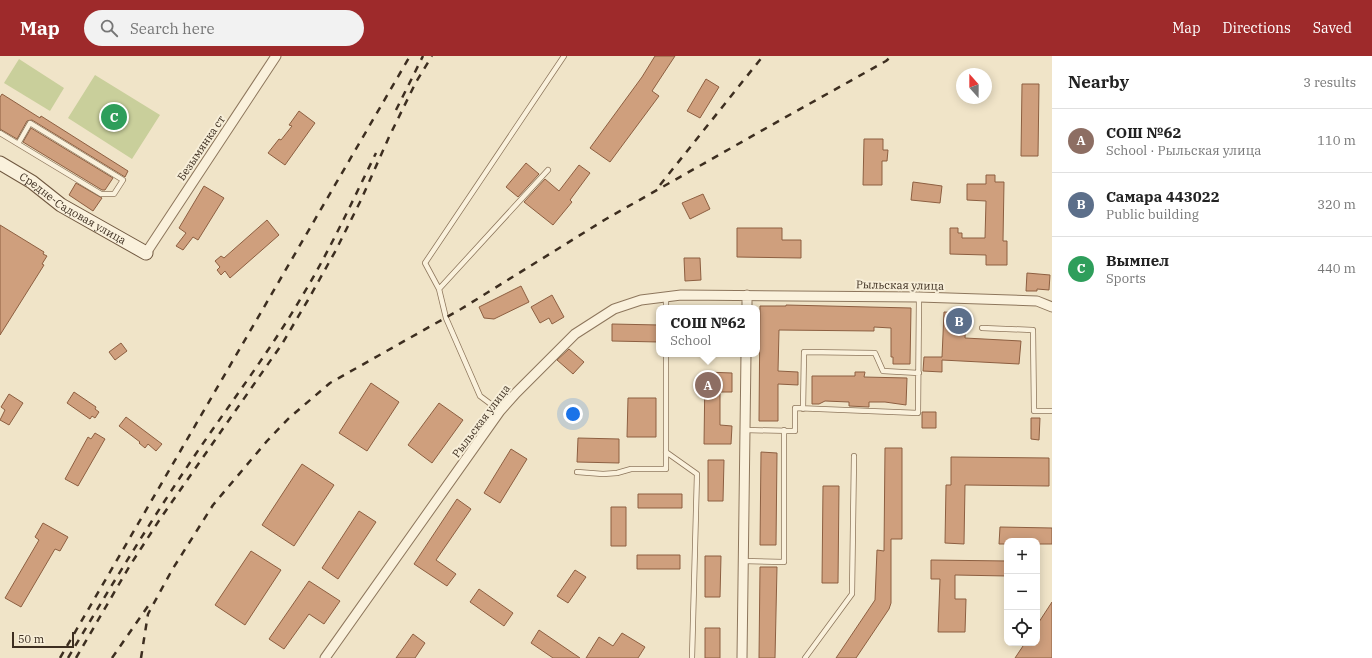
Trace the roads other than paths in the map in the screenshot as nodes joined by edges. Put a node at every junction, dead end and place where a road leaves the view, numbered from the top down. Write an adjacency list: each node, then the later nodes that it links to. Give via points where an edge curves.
1 (276, 56): 7 (street, Безымянка ст)
2 (564, 56): 8 (lane, via 425,263)
3 (0, 133): 4 (lane)
4 (18, 144): 4 (lane, via 101,194 114,194 123,180 30,123)
5 (0, 163): 7 (street, Средне-Садовая улица, via 32,182 61,205)
6 (548, 170): 8 (lane)
7 (146, 253)
8 (439, 289): 20 (lane, via 446,318 480,396)
9 (747, 295): 10 (street, Рыльская улица); 11 (street, Рыльская улица); 13 (street)
10 (666, 297): 12 (lane); 20 (street, Рыльская улица, via 641,300 614,309 575,334)
11 (919, 297): 14 (street, Рыльская улица, via 1036,301); 18 (lane)
12 (666, 305)
13 (747, 305)
14 (1052, 306)
15 (982, 328): 21 (lane, via 1032,330 1034,411)
16 (666, 357): 24 (lane)
17 (746, 357): 22 (street)
18 (919, 373): 19 (lane, via 918,413); 19 (lane, via 882,371 875,353 804,352)
19 (803, 408): 23 (lane, via 795,408 795,431)
20 (500, 411): 28 (street, Рыльская улица)
21 (1052, 411)
22 (745, 430): 23 (lane); 27 (street)
23 (784, 430): 27 (lane, via 784,562)
24 (666, 452): 26 (lane, via 666,469 631,469 603,474); 29 (lane, via 697,474)
25 (854, 456): 31 (lane, via 852,594)
26 (577, 472)
27 (743, 561): 30 (street)
28 (325, 658)
29 (692, 658)
30 (742, 658)
31 (805, 658)

